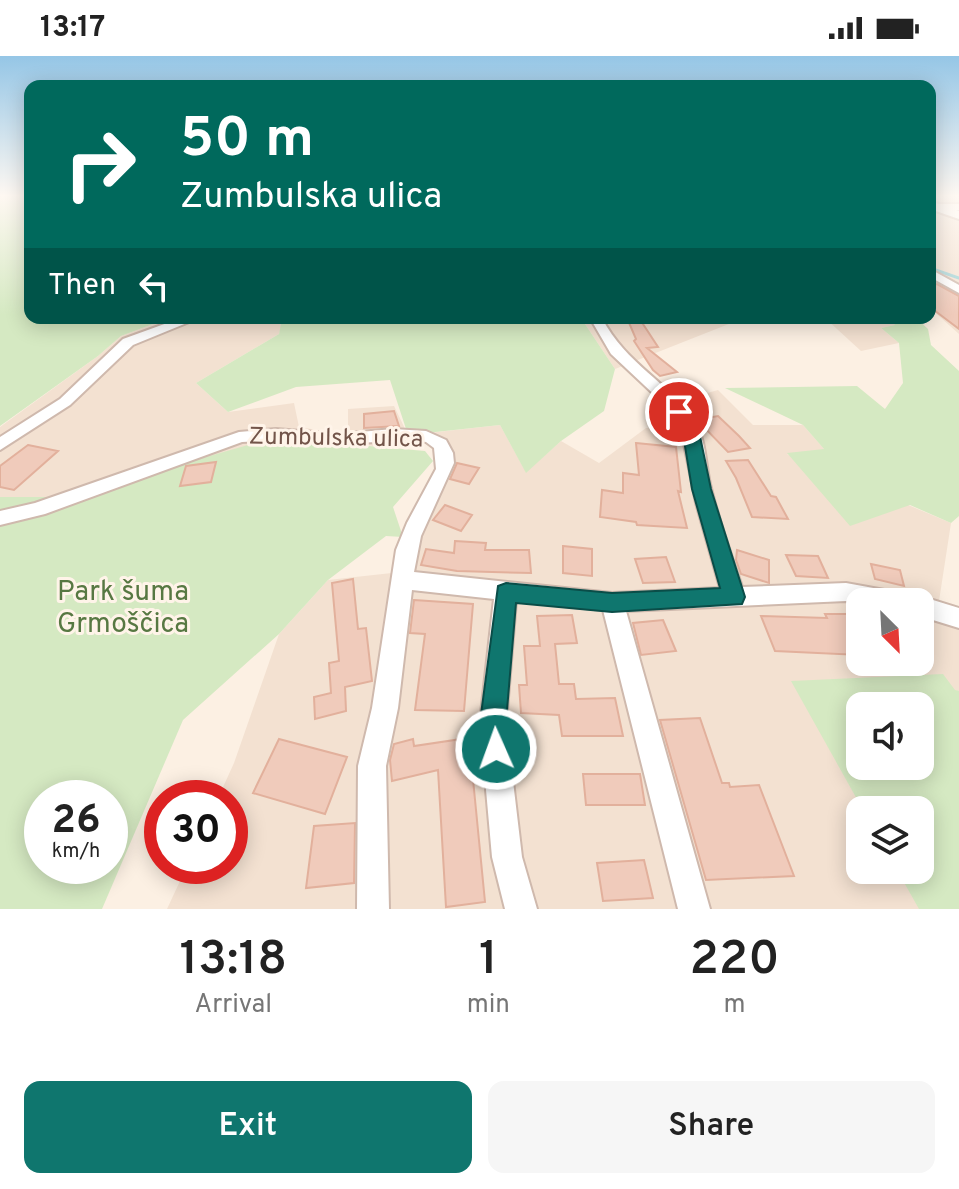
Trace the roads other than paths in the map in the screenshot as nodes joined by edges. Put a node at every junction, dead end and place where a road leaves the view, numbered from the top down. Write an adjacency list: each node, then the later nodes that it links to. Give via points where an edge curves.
1 (936, 276): 3 (street)
2 (936, 277): 4 (street)
3 (959, 281)
4 (959, 290)
5 (177, 324): 7 (street, via 128,342 65,402)
6 (598, 324): 12 (street, via 632,371 690,427)
7 (0, 445)
8 (0, 518): 9 (street, Zumbulska ulica, via 258,433 337,439 426,436 448,457 406,544)
9 (403, 580): 10 (street); 16 (street, Zumbulska ulica, via 372,766)
10 (506, 592): 13 (street); 17 (street, via 493,722 507,857)
11 (846, 592): 12 (street)
12 (734, 597): 13 (street)
13 (612, 602): 18 (street)
14 (934, 610): 15 (street)
15 (959, 618)
16 (373, 909)
17 (521, 909)
18 (694, 909)

